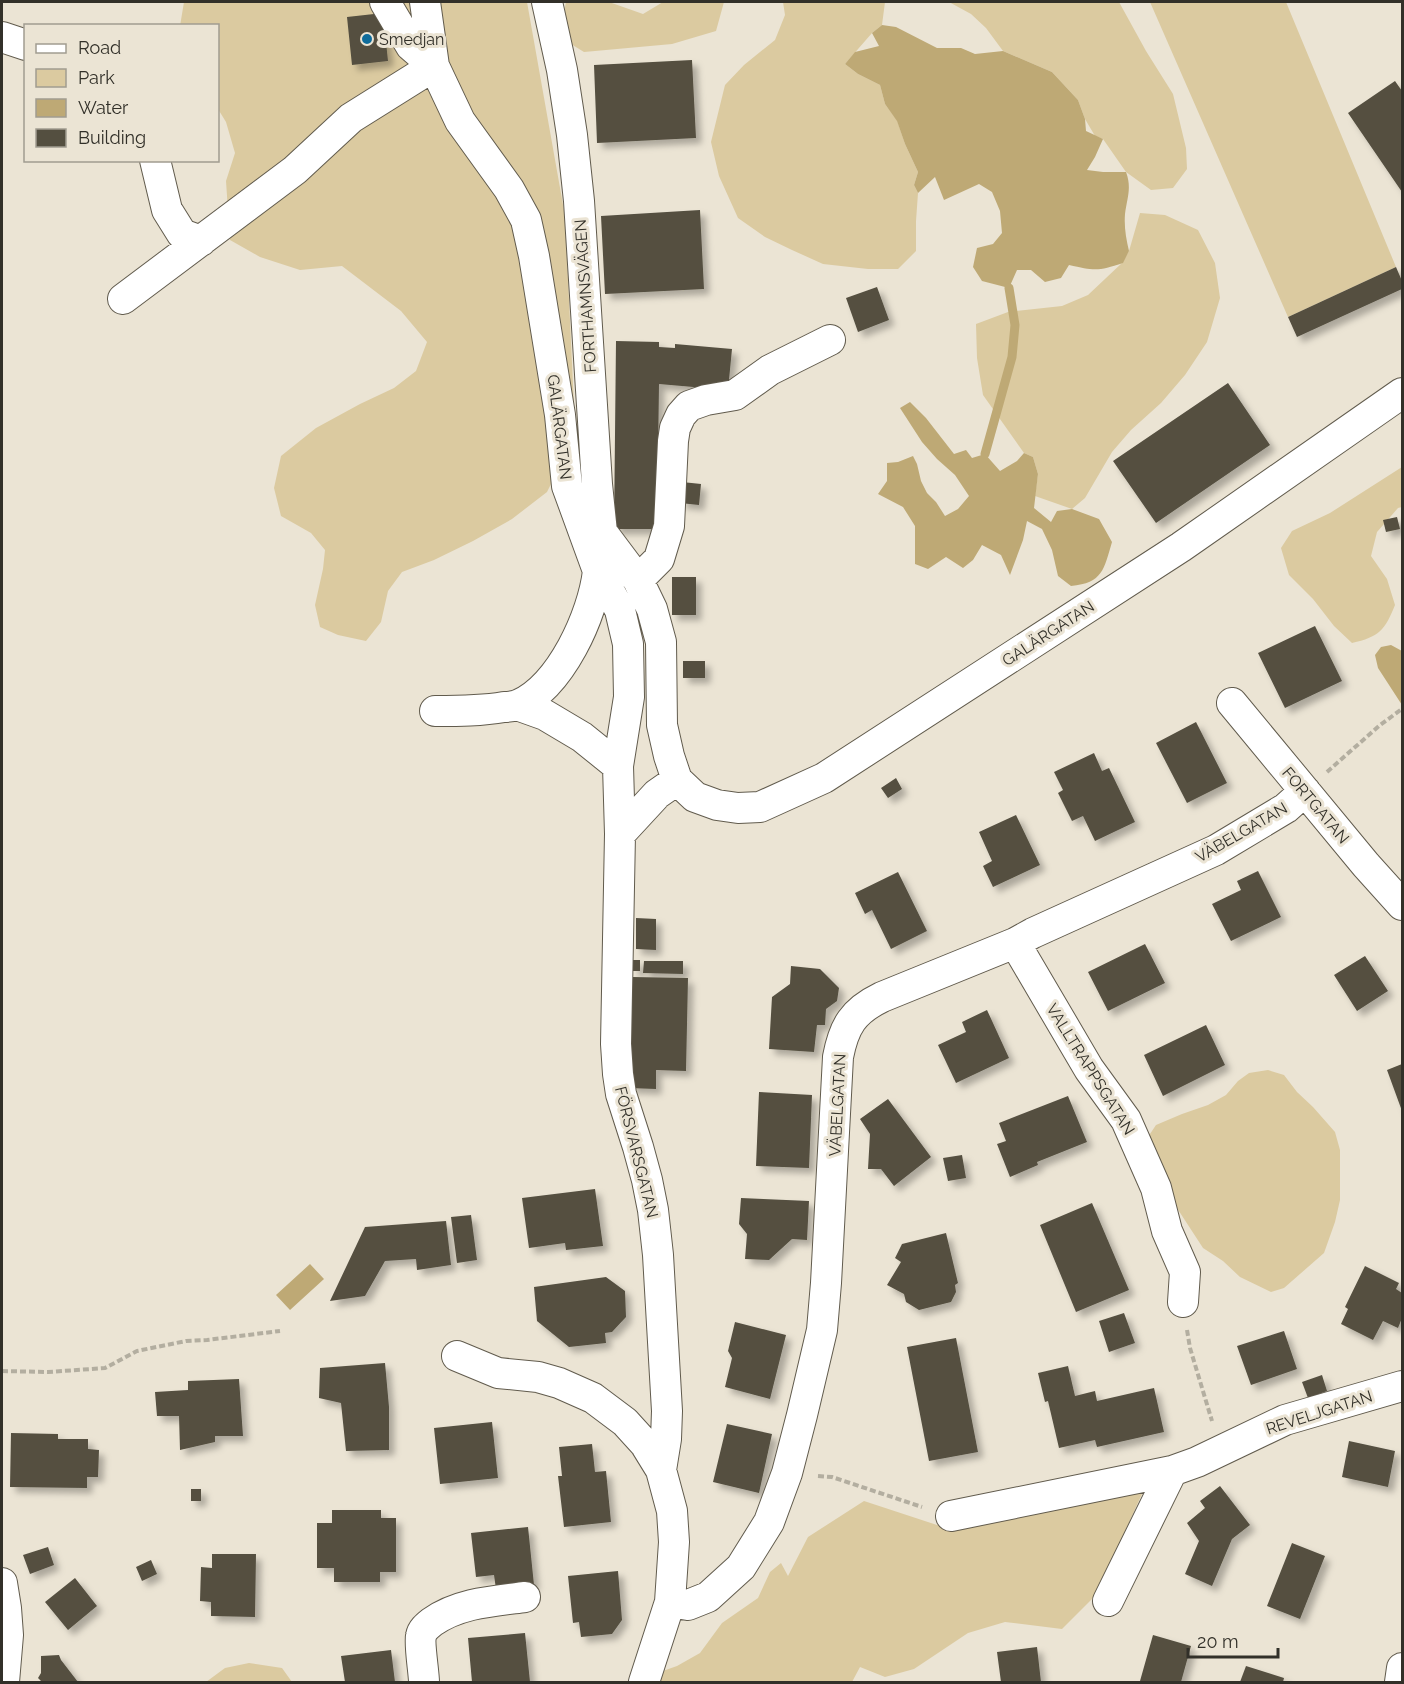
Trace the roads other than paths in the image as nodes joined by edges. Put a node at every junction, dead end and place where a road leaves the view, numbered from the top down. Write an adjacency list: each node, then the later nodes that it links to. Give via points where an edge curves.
1 (385, 2): 6 (street, via 411,46)
2 (425, 2): 6 (street)
3 (547, 2): 13 (street, FORTHAMNSVÄGEN, via 562,70 579,201 602,532)
4 (2, 38): 5 (street)
5 (24, 44)
6 (434, 66): 8 (street, via 351,118 295,170); 12 (street, GALÄRGATAN, via 460,122 509,189 526,220 560,415 567,486)
7 (155, 162): 8 (street, via 167,210 182,234)
8 (201, 241): 9 (street)
9 (123, 299)
10 (830, 340): 13 (street, via 770,370 735,395 705,399 689,406 681,415 673,441 669,526 659,559)
11 (1402, 393): 18 (street, GALÄRGATAN, via 1181,547 824,778 760,807 738,808 717,806 695,797)
12 (598, 571): 15 (street, via 585,621 573,646 556,673); 17 (street, GALÄRGATAN, via 620,610 627,644 629,697)
13 (638, 580): 18 (street, via 652,609 661,642 662,725)
14 (1232, 703): 19 (street, FORTGATAN)
15 (517, 705): 16 (street, via 485,711); 17 (street, via 573,731)
16 (435, 711)
17 (618, 766): 20 (street, GALÄRGATAN)
18 (677, 780): 20 (street, via 657,794)
19 (1305, 791): 21 (street, FORTGATAN); 22 (street, VÄBELGATAN, via 1286,808 1216,850)
20 (620, 834): 26 (street, FÖRSVARSGATAN, via 616,1044 621,1094 653,1210 658,1255 667,1411)
21 (1402, 905)
22 (1015, 944): 23 (street, VALLTRAPPSGATAN, via 1089,1069 1126,1120 1156,1188 1167,1230 1185,1272); 32 (street, VÄBELGATAN, via 867,1005 847,1027 838,1057 822,1330 787,1473 769,1522 741,1567 708,1597 688,1605)
23 (1183, 1302)
24 (457, 1356): 26 (street, FÖRSVARSGATAN, via 498,1372 559,1383 593,1398 625,1422)
25 (1402, 1386): 27 (street, REVELJGATAN, via 1285,1420)
26 (661, 1470): 32 (street, FÖRSVARSGATAN, via 672,1510)
27 (1172, 1471): 28 (street, REVELJGATAN); 31 (street)
28 (951, 1516)
29 (2, 1583): 34 (street, via 8,1635)
30 (525, 1597): 35 (street, via 457,1609 425,1627 421,1636)
31 (1108, 1601)
32 (670, 1602): 36 (street, FÖRSVARSGATAN)
33 (1402, 1668): 37 (street)
34 (4, 1683)
35 (424, 1683)
36 (644, 1683)
37 (1400, 1683)

